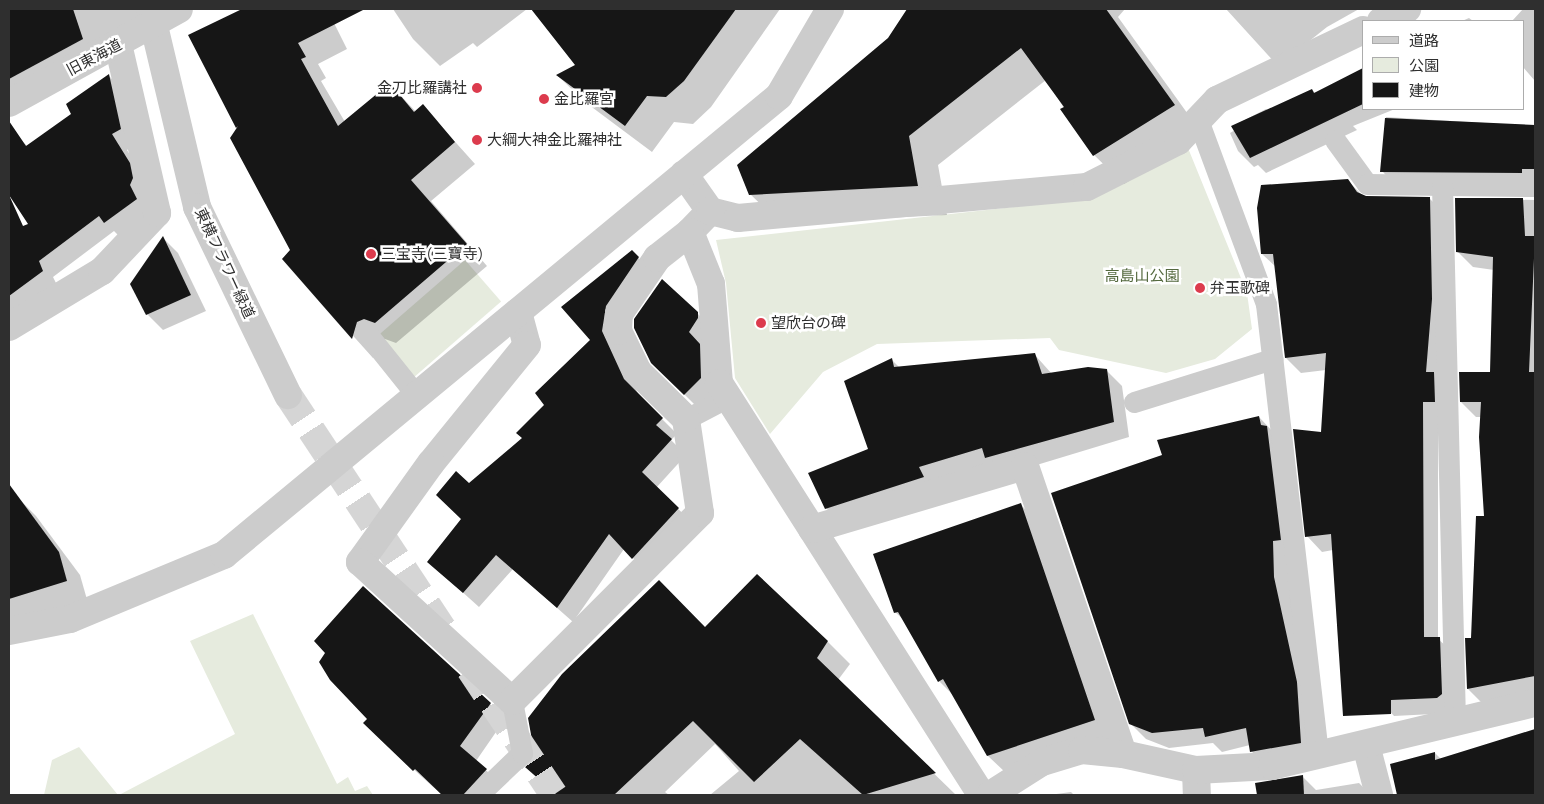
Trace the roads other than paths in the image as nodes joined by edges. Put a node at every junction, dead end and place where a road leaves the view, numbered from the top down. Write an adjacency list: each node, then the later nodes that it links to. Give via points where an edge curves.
1 (179, 9): 4 (street, 旧東海道)
2 (830, 9): 11 (street, via 779,96)
3 (1407, 9): 5 (street)
4 (152, 17): 7 (street, 旧東海道); 20 (street, 東横フラワー緑道, via 197,207)
5 (1383, 20)
6 (1362, 30): 9 (street, via 1217,100)
7 (118, 44): 8 (street, 旧東海道); 17 (street, via 157,213 102,271)
8 (9, 103)
9 (1198, 120): 14 (street, via 1178,141 1087,187 738,218); 19 (lane, via 1266,304)
10 (1334, 140): 12 (lane, via 1367,184)
11 (684, 174): 14 (street); 16 (street)
12 (1442, 185): 13 (lane); 29 (lane)
13 (1535, 186)
14 (710, 211): 15 (street)
15 (690, 232): 22 (street, via 711,284); 24 (street, via 657,258 619,314 618,331 638,372)
16 (518, 312): 21 (street); 27 (street, via 527,345 431,463 360,562)
17 (9, 327)
18 (364, 332): 21 (lane)
19 (1272, 359): 23 (lane); 32 (lane)
20 (288, 395)
21 (417, 396): 26 (street, via 224,555 70,618)
22 (720, 400): 24 (lane); 25 (street)
23 (1134, 402)
24 (689, 417): 27 (street, via 700,514)
25 (812, 529): 31 (street, via 1025,466); 36 (street)
26 (9, 631)
27 (512, 701): 35 (lane, via 522,753)
28 (1535, 703): 29 (street)
29 (1455, 722): 30 (street)
30 (1366, 745): 32 (street); 37 (street)
31 (1123, 754): 33 (street); 34 (street, via 1082,750 1042,762)
32 (1318, 756): 33 (street)
33 (1197, 783)
34 (1005, 791)
35 (478, 795)
36 (981, 795)
37 (1379, 795)

